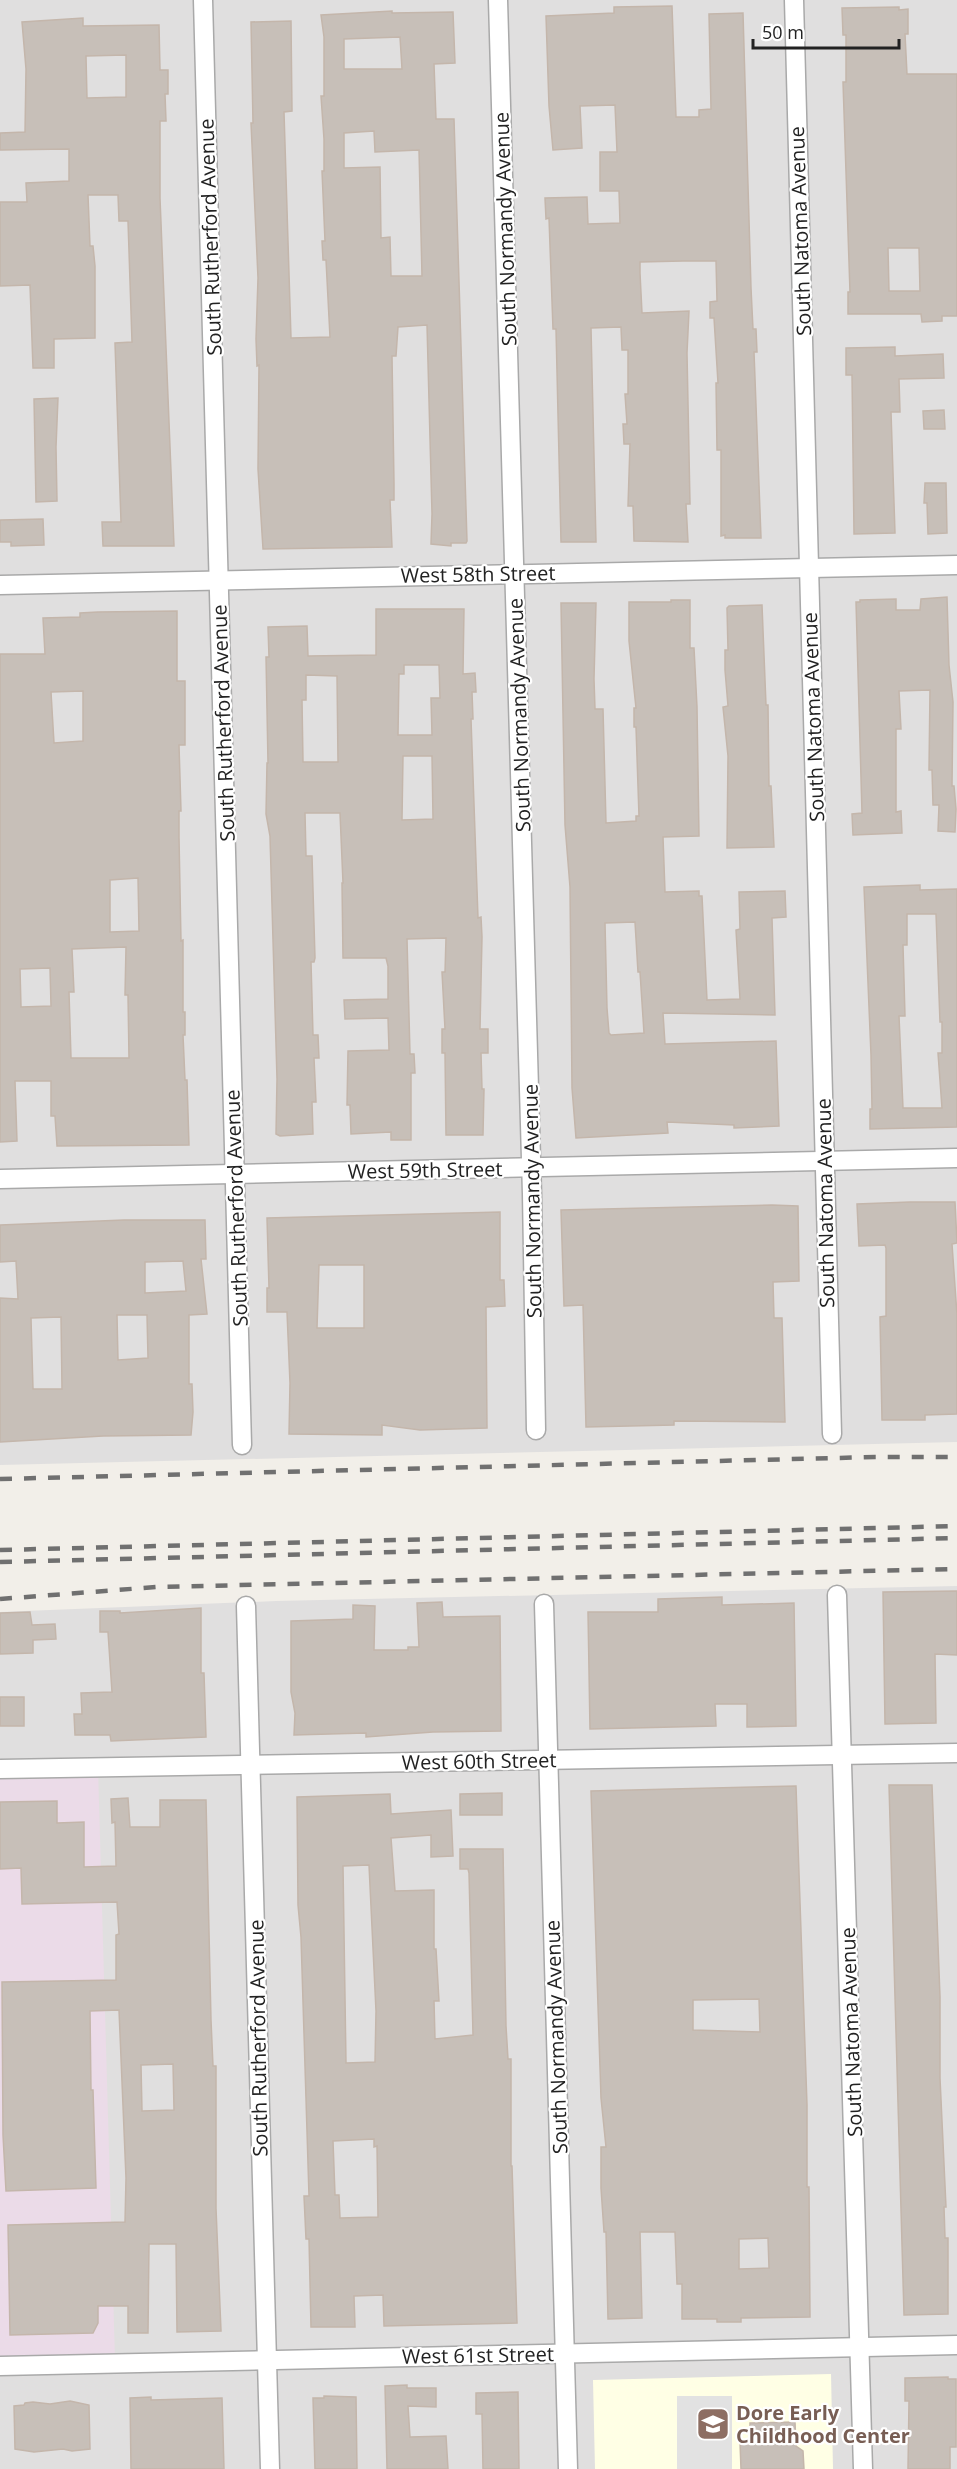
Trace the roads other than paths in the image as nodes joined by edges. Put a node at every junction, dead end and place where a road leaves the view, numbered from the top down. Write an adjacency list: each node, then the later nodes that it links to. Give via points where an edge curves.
1 (203, 0): 7 (street, South Rutherford Avenue)
2 (498, 0): 6 (street, South Normandy Avenue)
3 (794, 0): 5 (street, South Natoma Avenue)
4 (957, 565): 5 (street, West 58th Street)
5 (809, 568): 6 (street, West 58th Street); 10 (street, South Natoma Avenue)
6 (515, 573): 7 (street, West 58th Street); 11 (street, South Normandy Avenue)
7 (219, 580): 8 (street, West 58th Street); 12 (street, South Rutherford Avenue)
8 (0, 585)
9 (957, 1158): 10 (street, West 59th Street)
10 (825, 1160): 11 (street, West 59th Street); 15 (street, South Natoma Avenue)
11 (532, 1167): 12 (street, West 59th Street); 14 (street, South Normandy Avenue)
12 (235, 1174): 13 (street, West 59th Street); 16 (street, South Rutherford Avenue)
13 (0, 1179)
14 (536, 1430)
15 (832, 1434)
16 (242, 1445)
17 (837, 1595): 21 (street, South Natoma Avenue)
18 (544, 1604): 22 (street, South Normandy Avenue)
19 (246, 1606): 23 (street, South Rutherford Avenue)
20 (957, 1753): 21 (street, West 60th Street)
21 (842, 1755): 22 (street, West 60th Street); 26 (street, South Natoma Avenue)
22 (548, 1760): 23 (street, West 60th Street); 27 (street, South Normandy Avenue)
23 (251, 1765): 24 (street, West 60th Street); 28 (street, South Rutherford Avenue)
24 (0, 1769)
25 (957, 2344): 26 (street, West 61st Street)
26 (860, 2346): 27 (street, West 61st Street); 32 (street, South Natoma Avenue)
27 (565, 2353): 28 (street, West 61st Street); 31 (street, South Normandy Avenue)
28 (266, 2360): 29 (street, West 61st Street); 30 (street, South Rutherford Avenue)
29 (0, 2366)
30 (270, 2469)
31 (568, 2469)
32 (863, 2469)

